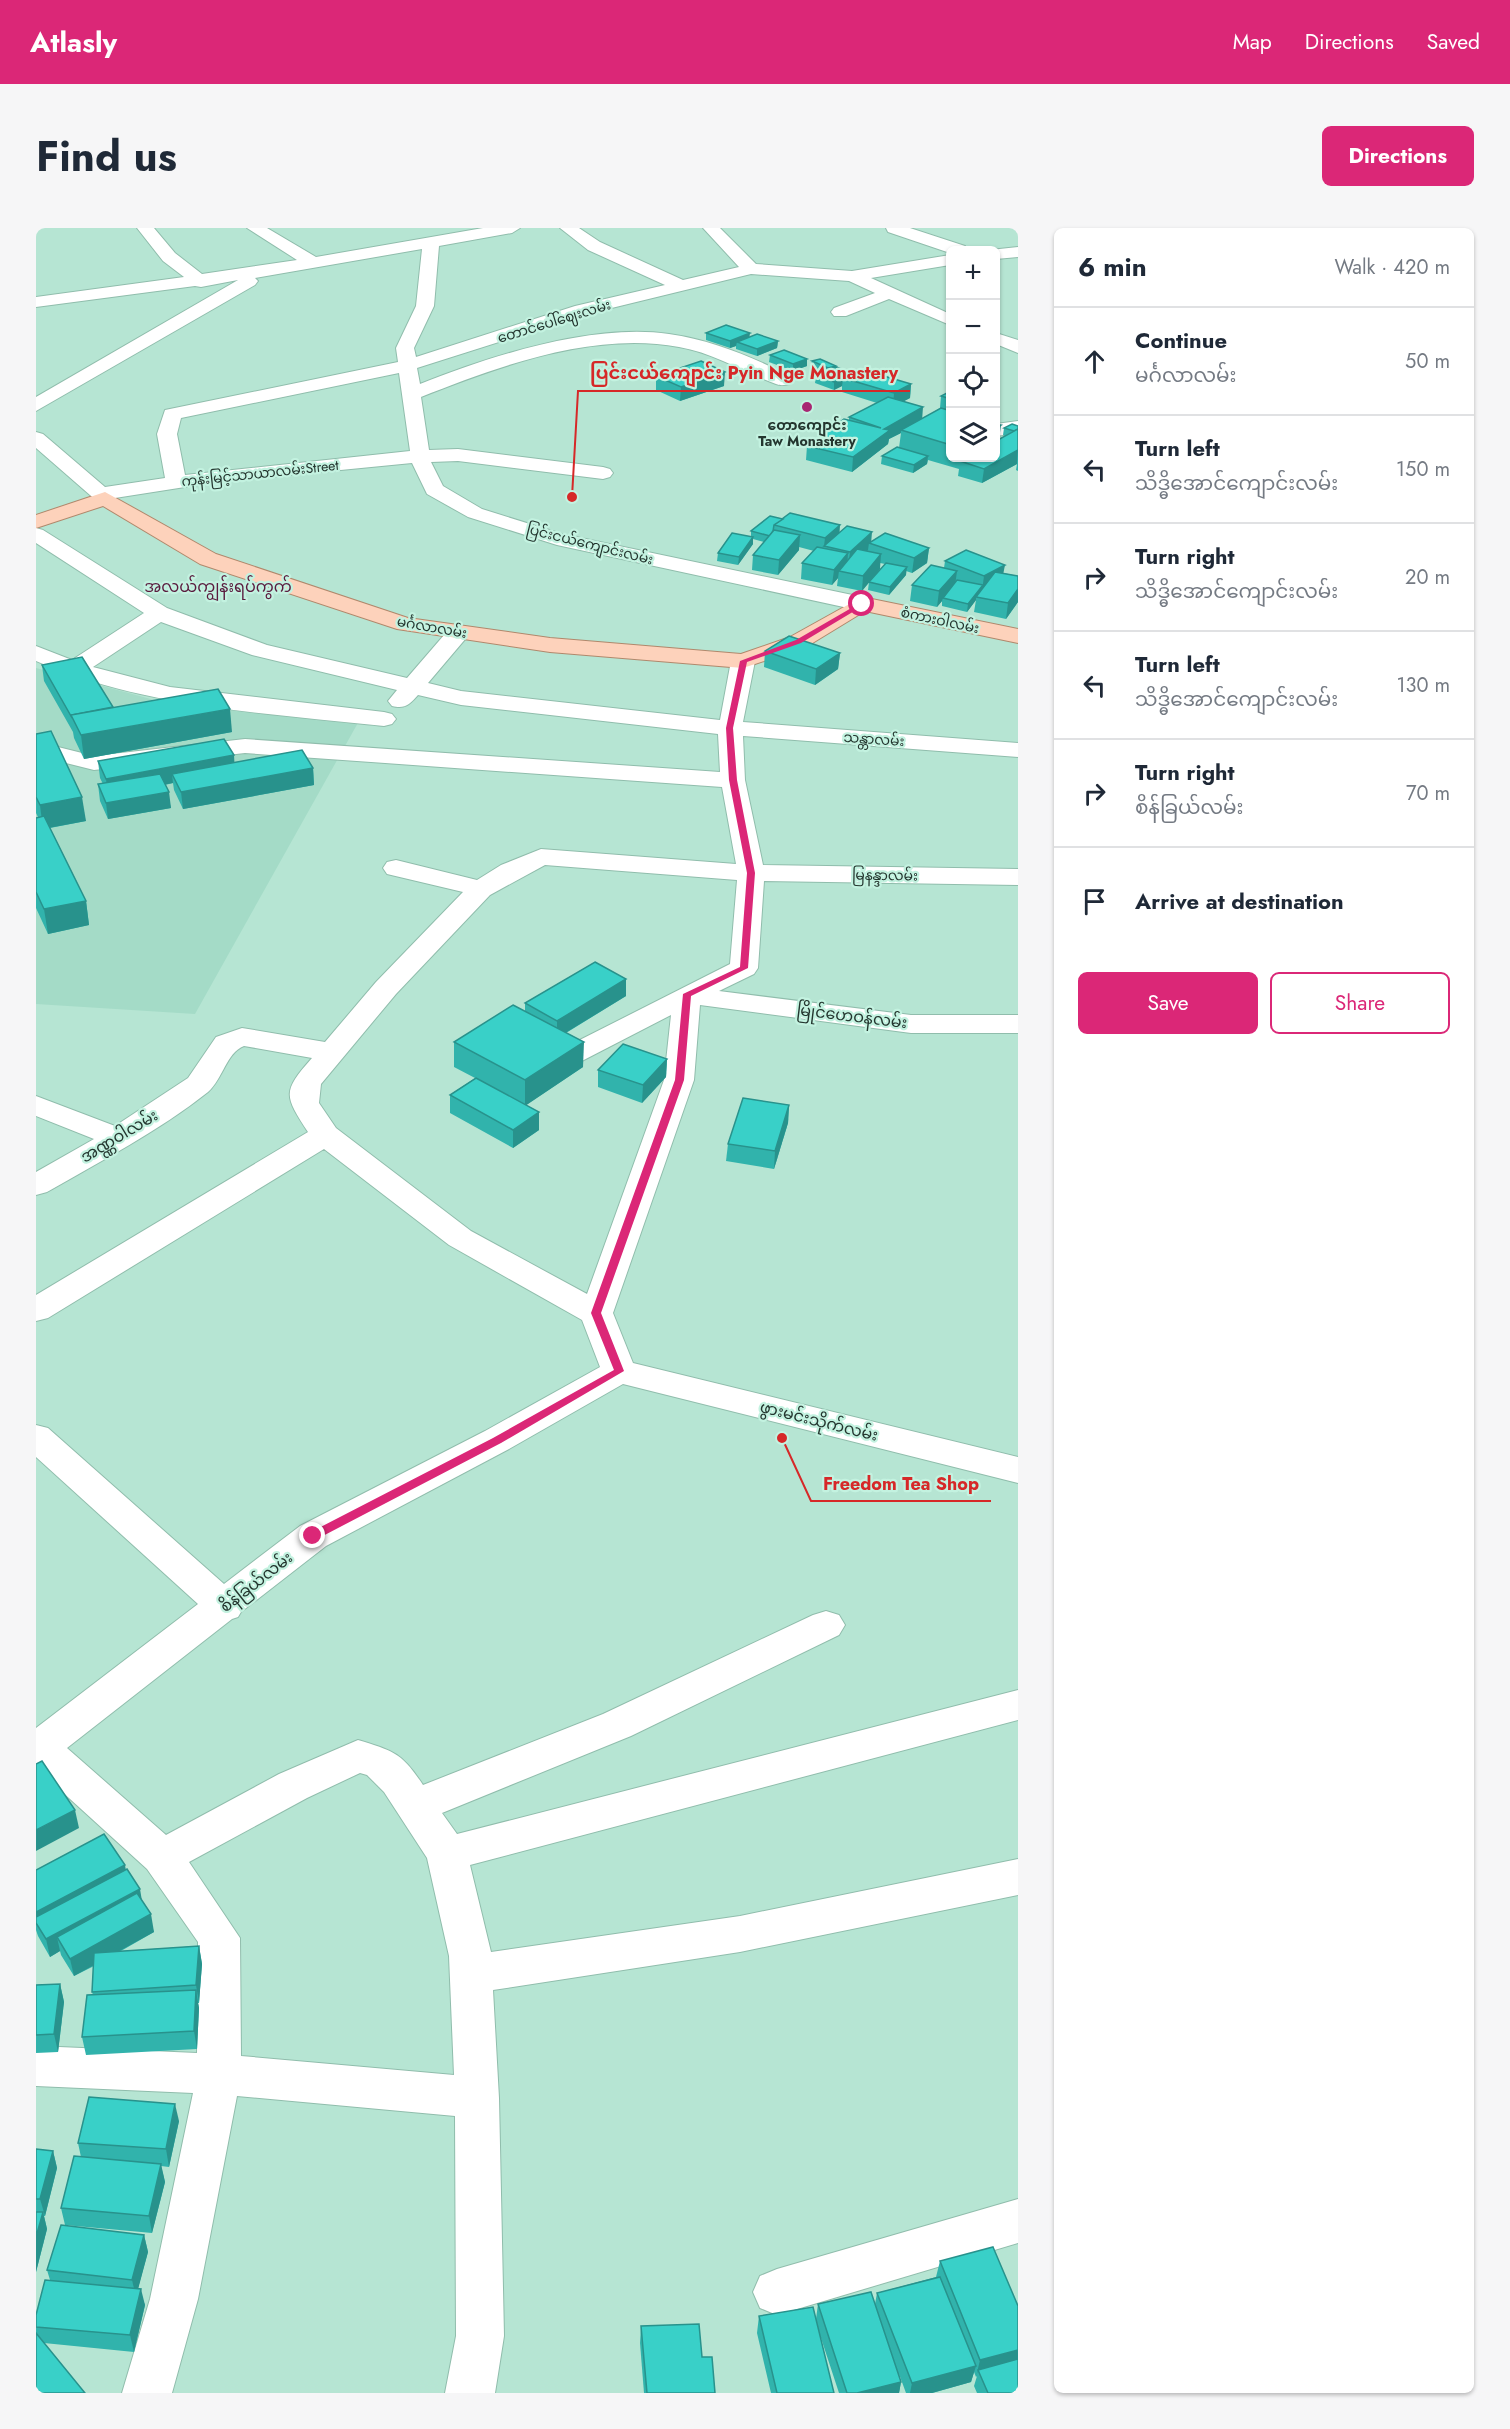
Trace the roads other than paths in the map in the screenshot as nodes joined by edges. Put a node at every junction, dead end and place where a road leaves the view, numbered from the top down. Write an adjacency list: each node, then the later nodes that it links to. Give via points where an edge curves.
1 (144, 228): 17 (street, via 169,256)
2 (255, 228): 13 (street)
3 (512, 228): 8 (street)
4 (568, 228): 18 (street, via 594,246)
5 (711, 228): 14 (street)
6 (894, 228): 9 (street)
7 (390, 232): 8 (street)
8 (422, 242): 13 (street); 25 (street, ပြင်းငယ်ကျောင်းလမ်း, via 425,306 405,348)
9 (947, 246)
10 (1018, 252): 11 (street)
11 (1000, 254)
12 (946, 261): 16 (street)
13 (314, 263): 15 (street)
14 (751, 269): 16 (street, တောင်ပေါ်ဈေးလမ်း); 18 (street, တောင်ပေါ်ဈေးလမ်း)
15 (266, 272): 17 (street); 28 (street)
16 (852, 276): 19 (street, တောင်ပေါ်ဈေးလမ်း)
17 (201, 282): 20 (street)
18 (680, 285): 25 (street, တောင်ပေါ်ဈေးလမ်း, via 581,310)
19 (890, 293): 21 (street); 22 (street, တောင်ပေါ်ဈေးလမ်း)
20 (39, 302)
21 (840, 312)
22 (946, 318)
23 (1000, 340): 24 (street)
24 (1018, 347)
25 (409, 365): 27 (street, ပြင်းငယ်ကျောင်းလမ်း); 34 (street, တောင်ပေါ်ဈေးလမ်း, via 172,414 168,434)
26 (783, 380): 27 (street, via 721,353 667,339 600,340 527,352)
27 (412, 394): 32 (street, ပြင်းငယ်ကျောင်းလမ်း)
28 (36, 405)
29 (1018, 427): 30 (street)
30 (1000, 429)
31 (36, 438): 35 (street, မင်္ဂလာလမ်း)
32 (420, 456): 33 (street, ကုန်းမြင့်သာယာလမ်းStreet, via 458,455); 34 (street, ကုန်းမြင့်သာယာလမ်းStreet); 38 (street, ပြင်းငယ်ကျောင်းလမ်း, via 434,490 476,513 557,539)
33 (603, 473)
34 (176, 482): 35 (street, ကုန်းမြင့်သာယာလမ်းStreet)
35 (103, 496): 36 (main road); 40 (main road, မင်္ဂလာလမ်း, via 208,559 405,624)
36 (36, 522)
37 (36, 534): 39 (street, သန္တာလမ်း)
38 (862, 604): 41 (main road, စံကားဝါလမ်း); 43 (main road, မင်္ဂလာလမ်း, via 798,642)
39 (159, 613): 44 (street); 45 (street, သန္တာလမ်း, via 260,650)
40 (459, 632): 43 (main road, မင်္ဂလာလမ်း, via 550,645); 45 (street)
41 (1018, 636)
42 (36, 653): 44 (street)
43 (743, 661): 47 (street)
44 (74, 669): 46 (street, via 169,694)
45 (413, 686): 46 (street); 47 (street, သန္တာလမ်း, via 461,698)
46 (384, 719): 50 (street)
47 (730, 728): 48 (street, သန္တာလမ်း); 51 (street)
48 (1018, 750)
49 (36, 752): 50 (street, via 94,763 245,747)
50 (371, 757): 51 (street)
51 (733, 780): 53 (street)
52 (396, 868): 55 (street)
53 (751, 873): 54 (street, မြနန္ဒာလမ်း); 55 (street, မြနန္ဒာလမ်း, via 541,857); 56 (street, via 744,968)
54 (1018, 877)
55 (482, 889): 58 (street, မြနန္ဒာလမ်း)
56 (687, 994): 57 (street, မြိုင်ဟေဝန်လမ်း, via 911,1024); 59 (street); 65 (street, via 679,1080)
57 (1018, 1024)
58 (330, 1052): 61 (street, မြနန္ဒာလမ်း, via 306,1083 304,1103); 62 (street, အဏ္ဏဝါလမ်း, via 242,1037 226,1043 199,1083)
59 (566, 1058)
60 (36, 1105): 62 (street)
61 (326, 1135): 64 (street); 65 (street, မြနန္ဒာလမ်း, via 460,1238)
62 (118, 1138): 63 (street, အဏ္ဏဝါလမ်း)
63 (36, 1185)
64 (36, 1310)
65 (596, 1313): 66 (street)
66 (619, 1371): 68 (street, ဖွားမင်းသိုက်လမ်း); 69 (street, စိန်ခြယ်လမ်း, via 313,1536)
67 (36, 1437): 69 (street)
68 (1018, 1470)
69 (225, 1606): 72 (street, စိန်ခြယ်လမ်း)
70 (826, 1625): 73 (street, via 617,1725)
71 (1018, 1705): 74 (street)
72 (38, 1747): 75 (street)
73 (415, 1806): 74 (street); 75 (street, via 381,1763 358,1756 293,1786)
74 (447, 1854): 77 (street)
75 (162, 1857): 79 (street, via 219,1938)
76 (1018, 1877): 77 (street, via 740,1934)
77 (472, 1974): 80 (street)
78 (36, 2066): 79 (street)
79 (219, 2074): 80 (street); 83 (street, via 174,2299)
80 (477, 2098): 84 (street, via 480,2336)
81 (1018, 2221): 82 (street)
82 (777, 2292)
83 (147, 2393)
84 (470, 2393)

